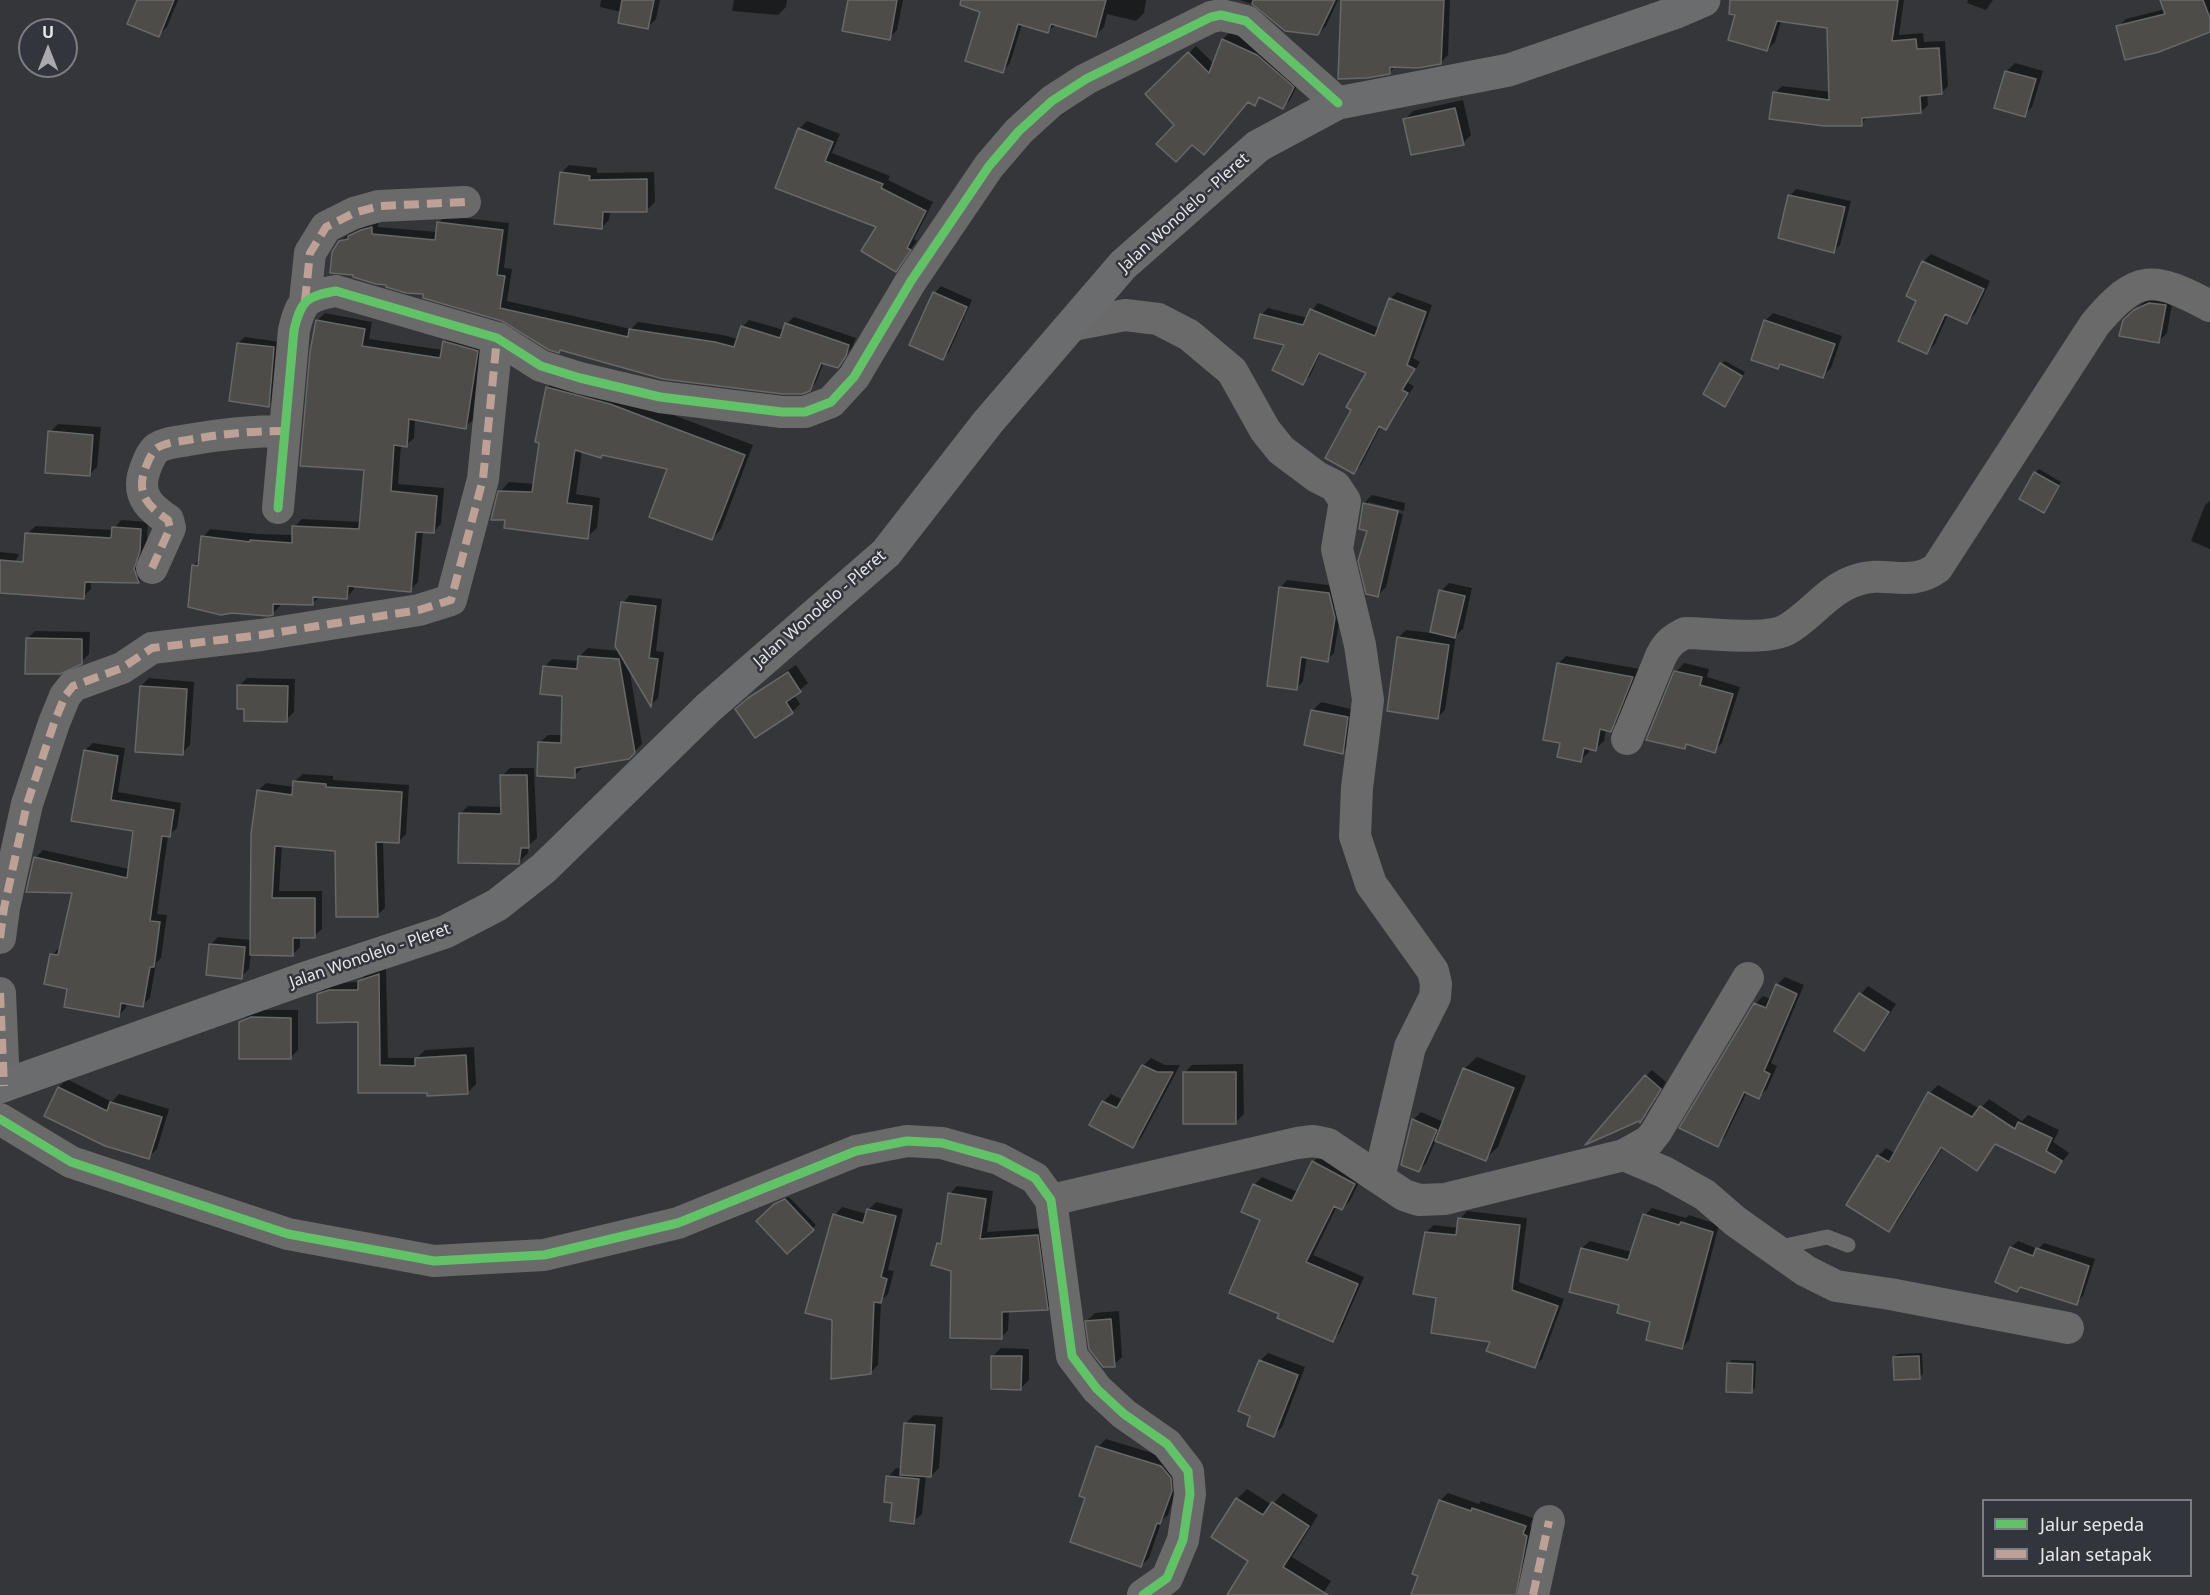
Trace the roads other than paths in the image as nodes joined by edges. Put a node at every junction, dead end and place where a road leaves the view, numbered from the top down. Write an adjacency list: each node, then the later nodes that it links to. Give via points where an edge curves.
1 (1704, 0): 2 (main road, Jalan Wonolelo - Pleret, via 1509,70)
2 (1338, 103): 6 (main road, Jalan Wonolelo - Pleret, via 1258,146 1123,265); 7 (street, via 1246,21 1221,15 1086,79 1052,101 989,166 911,280 854,378 831,402 805,412 660,397 580,378 541,366)
3 (465, 202): 4 (street, via 379,206 326,227 310,253)
4 (305, 301): 7 (street, via 336,291); 8 (street, via 294,330)
5 (2210, 306): 11 (street, via 2160,284 2143,284 2127,292 2088,334 1937,568 1927,576 1870,577 1850,582 1784,631 1763,635 1685,633 1675,638 1661,656)
6 (1072, 325): 15 (main road, Jalan Wonolelo - Pleret, via 988,422 885,553 708,708 544,868 497,905 445,932); 18 (street, via 1125,315 1158,319 1189,335 1232,371 1265,430 1281,450 1335,486 1345,501 1337,549 1360,645 1368,700 1355,836 1371,884 1433,971 1436,984 1435,997 1410,1047)
7 (497, 338): 12 (street, via 483,479 451,600 419,610 152,648 122,668 73,686 54,723 27,804)
8 (285, 431): 9 (street); 10 (street, via 236,432 167,443 155,449 143,473 143,497 150,508 168,520 170,528)
9 (278, 508)
10 (152, 568)
11 (1627, 739)
12 (0, 938)
13 (1748, 978): 17 (street, via 1656,1132 1649,1141)
14 (0, 993): 15 (street)
15 (2, 1086)
16 (0, 1119): 19 (street, via 71,1162 288,1234 434,1261 544,1255 678,1223 856,1151 907,1141 942,1143 999,1159 1035,1178)
17 (1623, 1155): 18 (street, via 1434,1200 1404,1195); 21 (street, via 1705,1195)
18 (1379, 1178): 19 (street, via 1328,1144 1313,1141)
19 (1051, 1200): 24 (street, via 1072,1356 1104,1395 1167,1444 1188,1472 1190,1494 1183,1540 1167,1578)
20 (1848, 1245): 21 (lane, via 1827,1237)
21 (1773, 1248): 22 (street, via 1836,1286)
22 (2068, 1328)
23 (1549, 1521): 25 (street)
24 (1143, 1595)
25 (1533, 1595)

